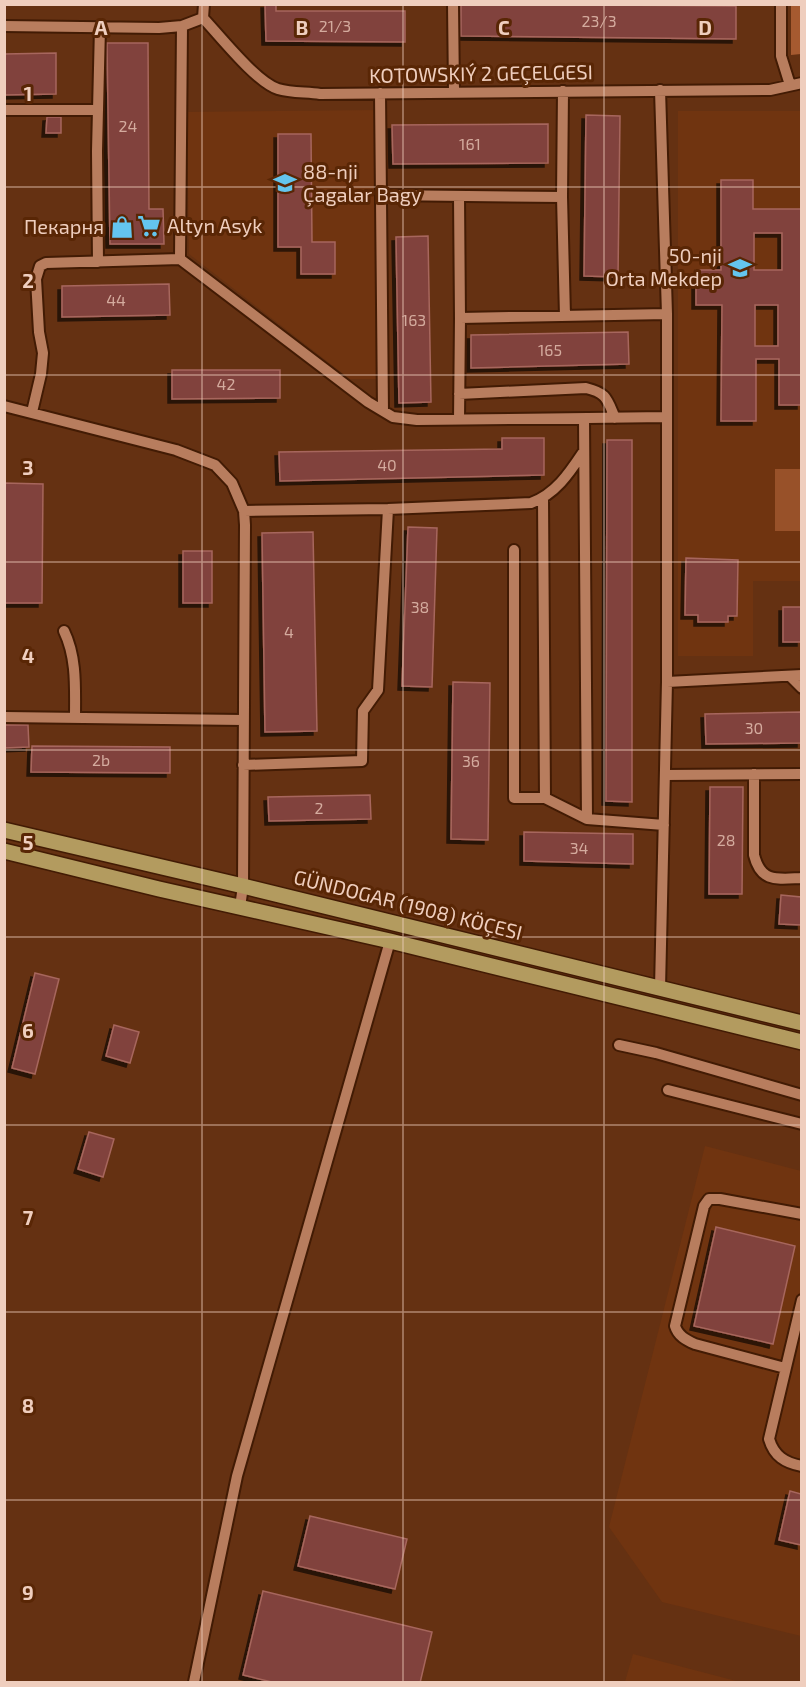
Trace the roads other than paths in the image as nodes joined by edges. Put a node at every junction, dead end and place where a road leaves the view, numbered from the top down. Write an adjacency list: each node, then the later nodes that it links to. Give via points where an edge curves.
1 (204, 4): 4 (street)
2 (453, 4): 12 (street)
3 (781, 4): 9 (street, via 781,56)
4 (203, 18): 6 (street); 13 (street, KOTOWSKIÝ 2 GEÇELGESI, via 262,79 277,88 320,94)
5 (4, 26): 7 (street)
6 (182, 26): 7 (street); 19 (street)
7 (100, 27): 15 (street)
8 (801, 82): 9 (street, KOTOWSKIÝ 2 GEÇELGESI)
9 (790, 86): 10 (street, KOTOWSKIÝ 2 GEÇELGESI, via 770,90)
10 (660, 90): 11 (street, KOTOWSKIÝ 2 GEÇELGESI); 21 (street)
11 (563, 91): 12 (street, KOTOWSKIÝ 2 GEÇELGESI); 18 (street)
12 (454, 92): 13 (street, KOTOWSKIÝ 2 GEÇELGESI)
13 (380, 93): 16 (street)
14 (4, 110): 15 (street)
15 (98, 110): 20 (street)
16 (381, 195): 17 (street); 26 (street)
17 (459, 196): 18 (street); 23 (street)
18 (562, 197): 22 (street)
19 (180, 259): 20 (street); 26 (street)
20 (98, 262): 27 (street, via 40,266 36,279 44,353)
21 (667, 314): 22 (street); 28 (street)
22 (566, 316): 23 (street)
23 (460, 318): 24 (street)
24 (459, 394): 29 (street, via 586,388 605,395); 31 (street)
25 (4, 406): 27 (street)
26 (383, 411): 31 (street, via 393,417 417,420)
27 (32, 412): 35 (street, via 176,450 215,465 232,483)
28 (667, 417): 29 (street); 39 (street)
29 (615, 418): 30 (street)
30 (584, 419): 31 (street); 32 (street)
31 (459, 420)
32 (584, 450): 33 (street, via 570,473); 49 (street)
33 (543, 498): 34 (street, via 531,503); 48 (street)
34 (388, 509): 35 (street); 44 (street, via 378,690 363,711 362,761)
35 (244, 512): 43 (street)
36 (513, 550): 48 (street, via 514,798)
37 (64, 631): 42 (street, via 71,644 75,672)
38 (796, 675): 39 (street); 40 (street)
39 (667, 682): 47 (street)
40 (801, 688)
41 (4, 717): 42 (street)
42 (75, 718): 43 (street)
43 (243, 720): 44 (street)
44 (243, 765): 54 (street)
45 (754, 774): 46 (street); 47 (street); 53 (street, via 757,866 764,875 776,879)
46 (801, 774)
47 (665, 775): 50 (street)
48 (545, 798): 49 (street)
49 (587, 819): 50 (street)
50 (663, 825): 57 (street)
51 (4, 830): 54 (main road, GÜNDOGAR (1908) KÖÇESI)
52 (4, 851): 55 (main road, GÜNDOGAR (1908) KÖÇESI)
53 (801, 878)
54 (243, 886): 55 (street); 57 (main road, GÜNDOGAR (1908) KÖÇESI)
55 (240, 907): 56 (main road, GÜNDOGAR (1908) KÖÇESI)
56 (390, 940): 58 (main road, GÜNDOGAR (1908) KÖÇESI); 69 (street, via 237,1476)
57 (660, 988): 58 (main road); 59 (main road, GÜNDOGAR (1908) KÖÇESI)
58 (656, 1006): 60 (main road, GÜNDOGAR (1908) KÖÇESI)
59 (801, 1023)
60 (801, 1042)
61 (618, 1045): 63 (street)
62 (668, 1090): 64 (street)
63 (801, 1095)
64 (801, 1124)
65 (801, 1214): 67 (street, via 710,1199 704,1206 675,1326 683,1338 695,1344)
66 (801, 1300): 67 (street)
67 (785, 1368): 68 (street, via 770,1439 778,1456)
68 (801, 1466)
69 (194, 1683)

